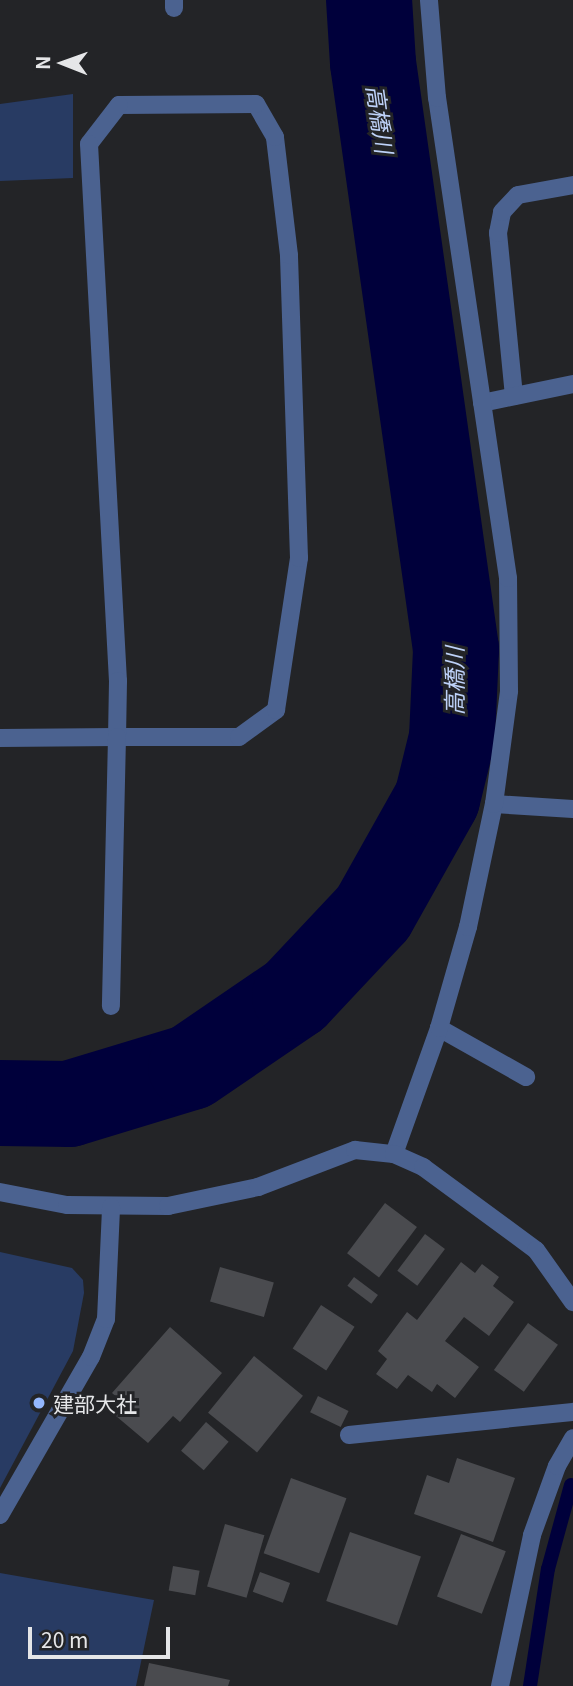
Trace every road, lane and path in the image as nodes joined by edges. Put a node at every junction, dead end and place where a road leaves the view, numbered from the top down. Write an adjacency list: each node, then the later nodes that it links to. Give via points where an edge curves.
1 (429, 0): 5 (street, via 437,97)
2 (573, 185): 4 (street, via 518,195 502,212 498,233)
3 (573, 384): 4 (street)
4 (514, 396): 5 (street)
5 (482, 403): 8 (street, via 508,578 509,691)
6 (117, 737): 6 (street, via 118,681 89,144 119,105 256,104 275,137 289,255 299,545 276,710 239,737); 7 (street); 10 (street)
7 (0, 738)
8 (494, 804): 9 (street); 11 (street, via 468,927)
9 (573, 809)
10 (111, 1006)
11 (439, 1028): 12 (street); 13 (street)
12 (526, 1077)
13 (394, 1154): 15 (street, via 355,1150 212,1199); 16 (street, via 423,1167 536,1250)
14 (0, 1192): 15 (street)
15 (111, 1207): 20 (street, via 106,1319 91,1357)
16 (572, 1294)
17 (573, 1412): 18 (street)
18 (349, 1435)
19 (573, 1437): 21 (street, via 557,1466 532,1535)
20 (0, 1516)
21 (500, 1686)

